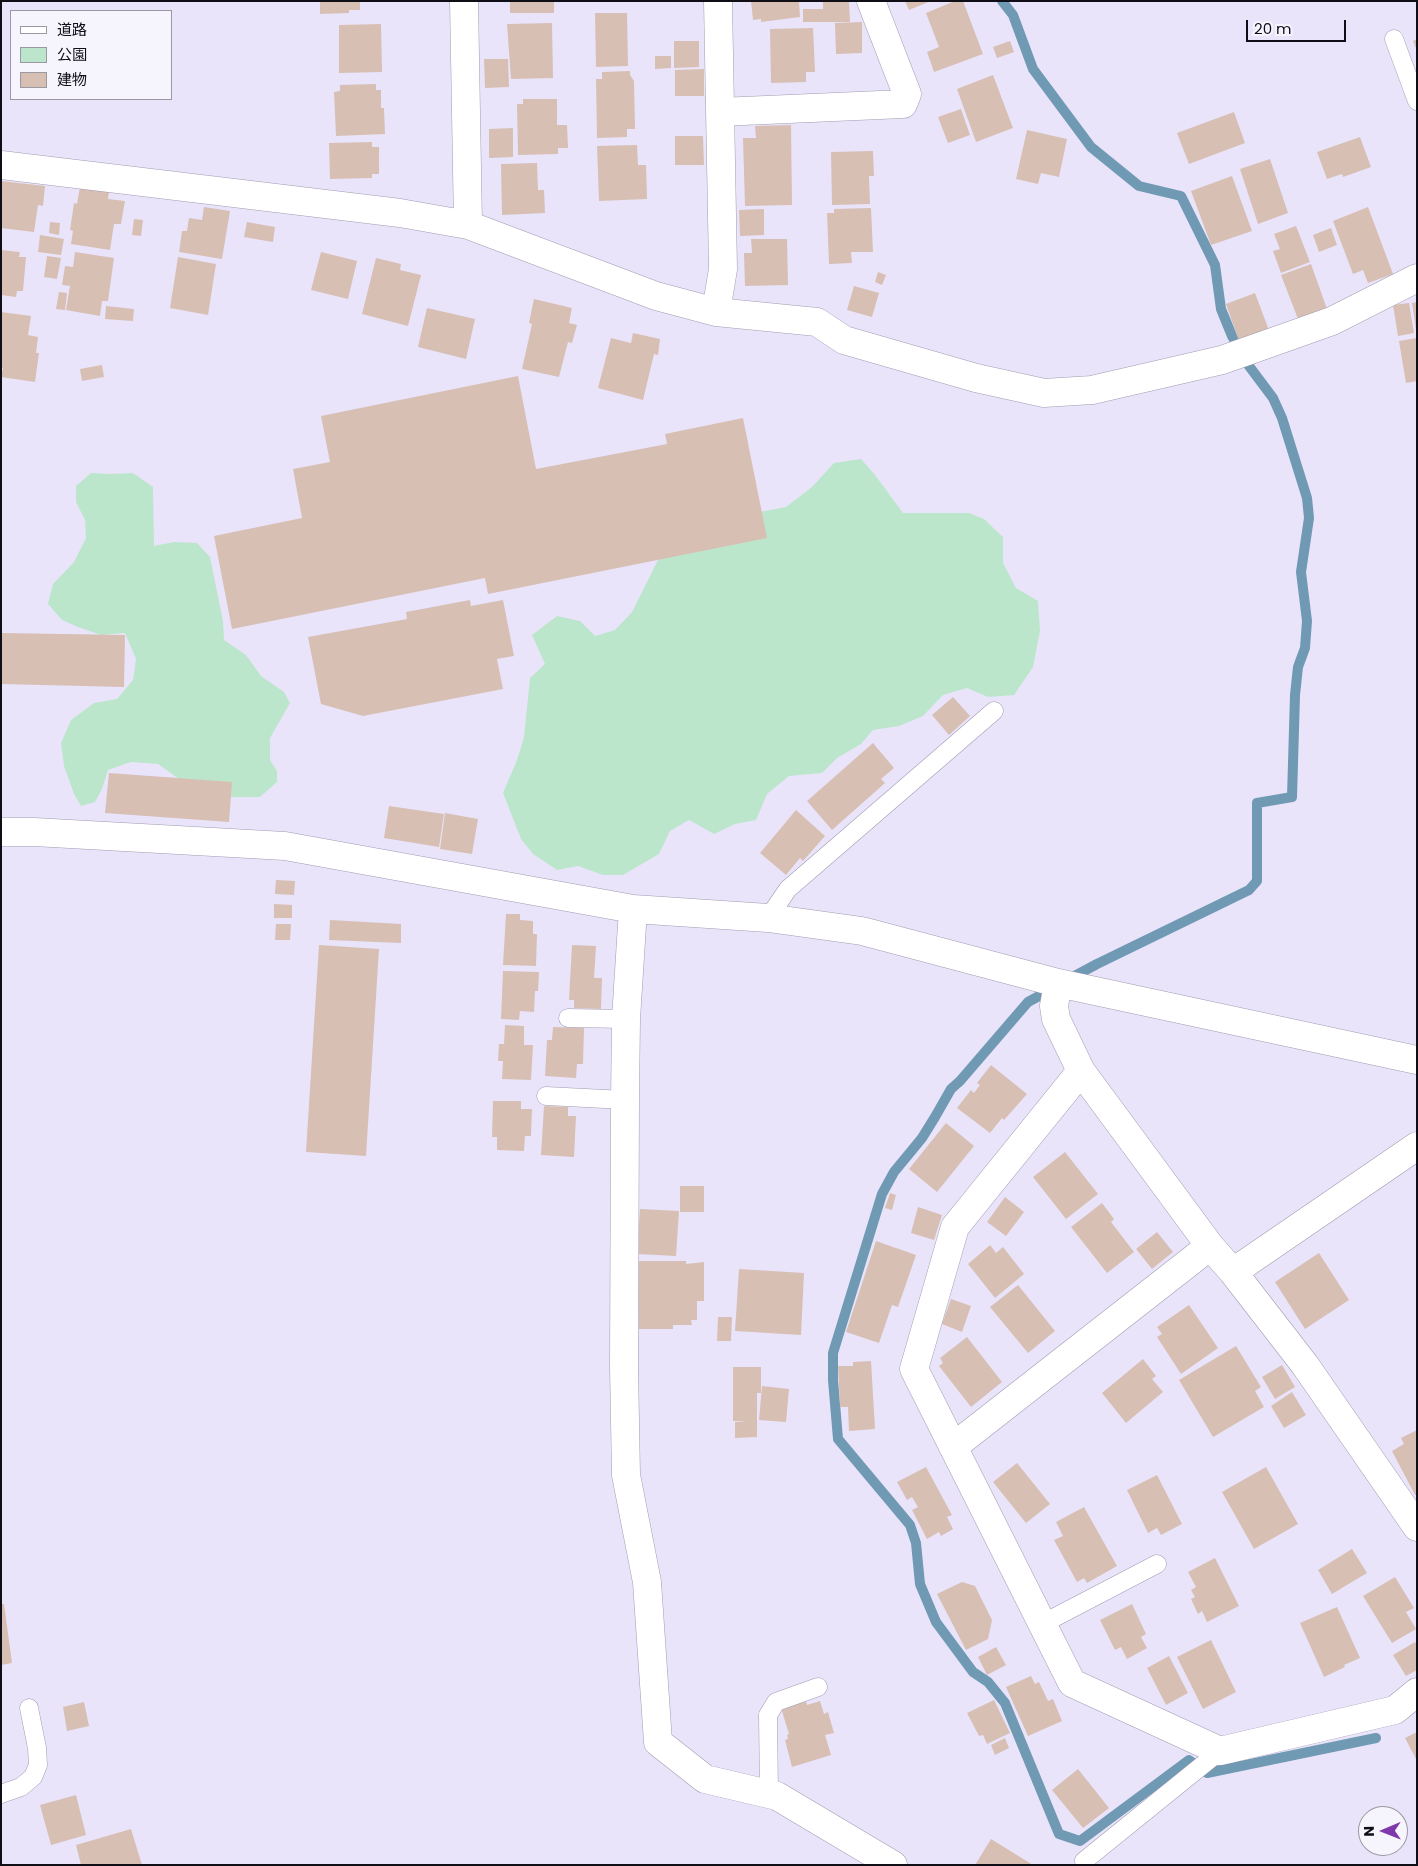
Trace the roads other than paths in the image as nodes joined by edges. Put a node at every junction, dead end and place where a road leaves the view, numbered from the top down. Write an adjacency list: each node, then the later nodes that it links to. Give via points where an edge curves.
1 (464, 1): 8 (street)
2 (718, 1): 6 (street)
3 (871, 1): 6 (street, via 907,94 903,104)
4 (1394, 39): 5 (lane)
5 (1417, 101)
6 (720, 112): 10 (street, via 723,269)
7 (1, 165): 8 (street, via 400,213)
8 (468, 225): 10 (street, via 656,296)
9 (1417, 278): 10 (street, via 1332,321 1222,360 1092,390 1044,392 976,378 844,340 817,322)
10 (716, 312)
11 (994, 711): 14 (lane, via 788,889)
12 (1, 832): 13 (street, via 285,846)
13 (633, 909): 14 (street); 17 (street)
14 (768, 918): 15 (street, via 862,931)
15 (1058, 983): 18 (street); 19 (street, via 1054,1006 1056,1018)
16 (568, 1018): 17 (lane)
17 (626, 1019): 21 (street)
18 (1417, 1060)
19 (1081, 1071): 23 (street); 25 (street, via 955,1227 914,1369)
20 (546, 1096): 21 (lane)
21 (624, 1100): 34 (street, via 626,1475 647,1582 658,1742 705,1779)
22 (1417, 1146): 24 (street)
23 (1210, 1246): 24 (street); 25 (street)
24 (1233, 1272): 26 (street, via 1305,1366)
25 (953, 1447): 28 (street)
26 (1417, 1528)
27 (1157, 1564): 28 (lane)
28 (1042, 1624): 32 (street, via 1072,1683)
29 (818, 1687): 34 (lane, via 776,1702 768,1715)
30 (1417, 1692): 32 (street, via 1395,1710)
31 (29, 1708): 33 (lane, via 38,1765 33,1776 21,1787)
32 (1220, 1751): 36 (lane, via 1084,1861)
33 (1, 1794)
34 (769, 1794): 35 (street)
35 (892, 1865)
36 (1085, 1865)

